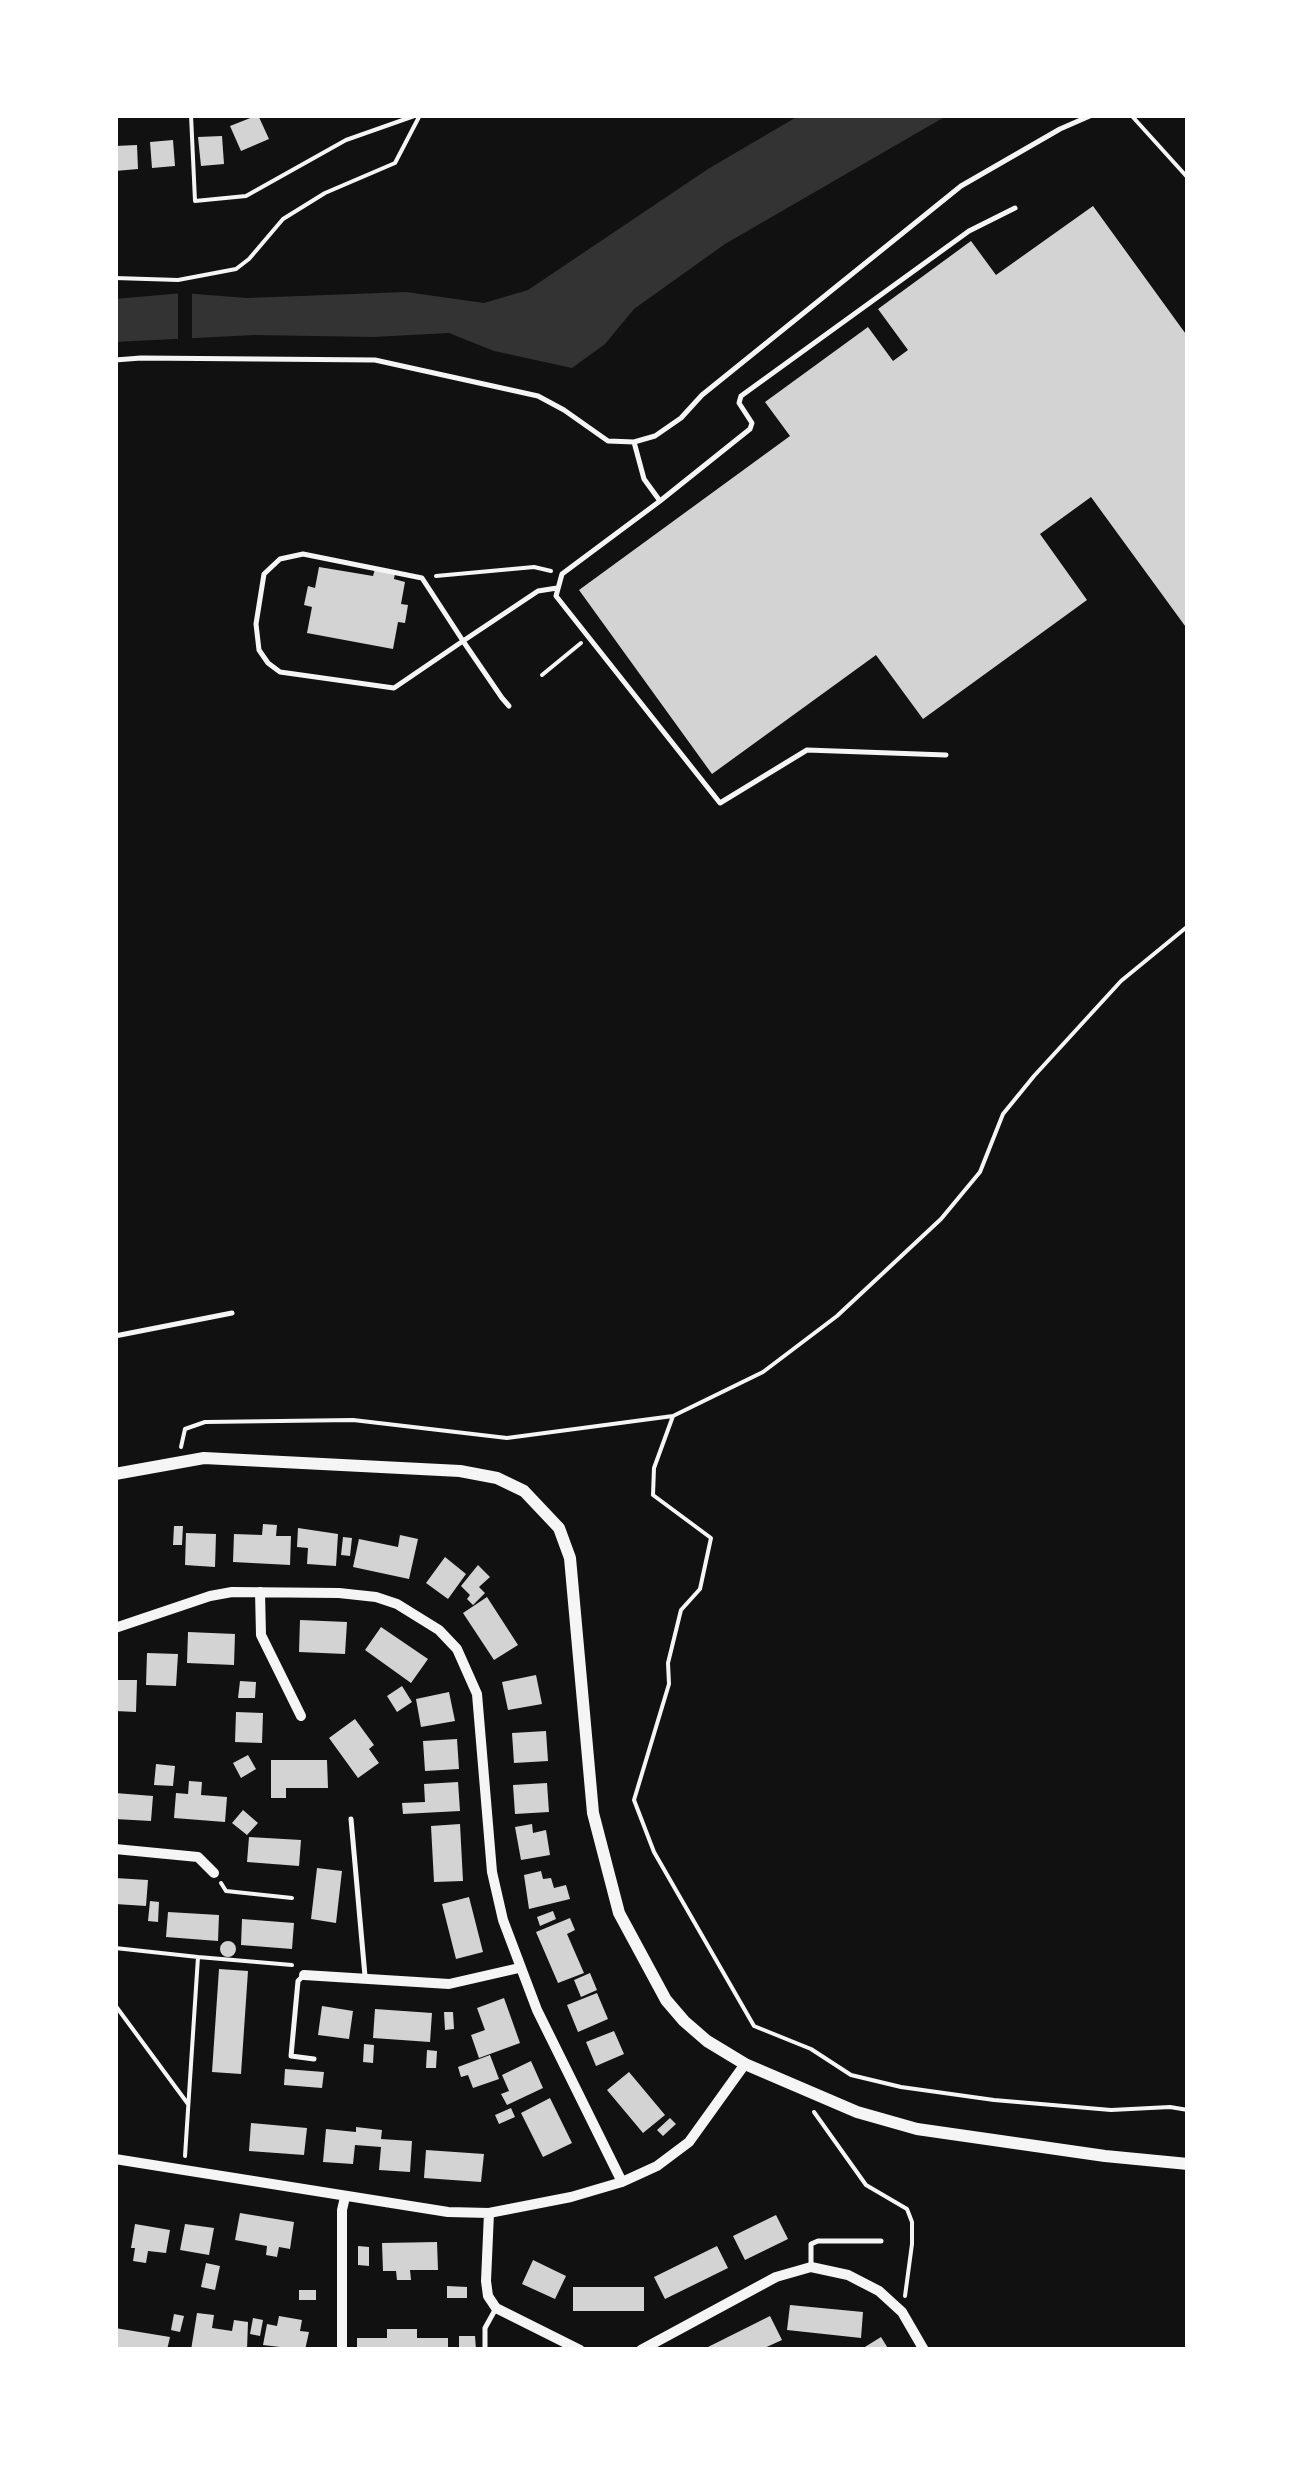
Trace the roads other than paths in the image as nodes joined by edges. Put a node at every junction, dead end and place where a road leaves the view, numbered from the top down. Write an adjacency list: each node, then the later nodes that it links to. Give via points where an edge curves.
1 (1092, 115): 4 (lane, via 961,186 680,418)
2 (1015, 208): 5 (lane, via 969,232 740,396 750,430)
3 (115, 360): 4 (lane, via 375,360 538,396 608,441)
4 (634, 442): 5 (lane, via 644,479)
5 (660, 501): 6 (lane, via 562,574)
6 (558, 588): 7 (lane, via 538,590); 9 (lane, via 556,596 720,803 806,750)
7 (463, 641): 7 (lane, via 394,688 280,672 259,650 264,574 280,559 304,554 422,578); 8 (lane)
8 (509, 706)
9 (946, 755)
10 (232, 1313): 11 (lane)
11 (115, 1336)
12 (115, 1474): 23 (street, via 204,1458 443,1470 497,1478 540,1504 570,1558 592,1813 619,1913 666,2000 707,2040)
13 (260, 1592): 14 (street, via 210,1596); 15 (street, via 261,1635); 19 (street, via 376,1596 422,1617 457,1649 477,1694 492,1872)
14 (115, 1628)
15 (300, 1716)
16 (351, 1820): 21 (lane)
17 (115, 1849): 18 (street, via 198,1857)
18 (214, 1873)
19 (519, 1968): 21 (street, via 449,1984); 26 (street)
20 (304, 1974): 21 (street); 22 (lane, via 291,2056)
21 (365, 1978)
22 (314, 2059)
23 (745, 2064): 25 (street, via 802,2091 917,2129); 26 (street, via 689,2142)
24 (115, 2159): 27 (street)
25 (1188, 2164)
26 (622, 2182): 28 (street)
27 (345, 2197): 28 (street); 32 (street)
28 (489, 2214): 31 (street, via 486,2281)
29 (881, 2241): 30 (lane, via 818,2241 812,2244)
30 (811, 2267): 35 (street, via 776,2277); 36 (street, via 879,2291 902,2312)
31 (496, 2308): 33 (lane, via 485,2328); 34 (street)
32 (342, 2350)
33 (485, 2350)
34 (580, 2350)
35 (641, 2350)
36 (924, 2350)

